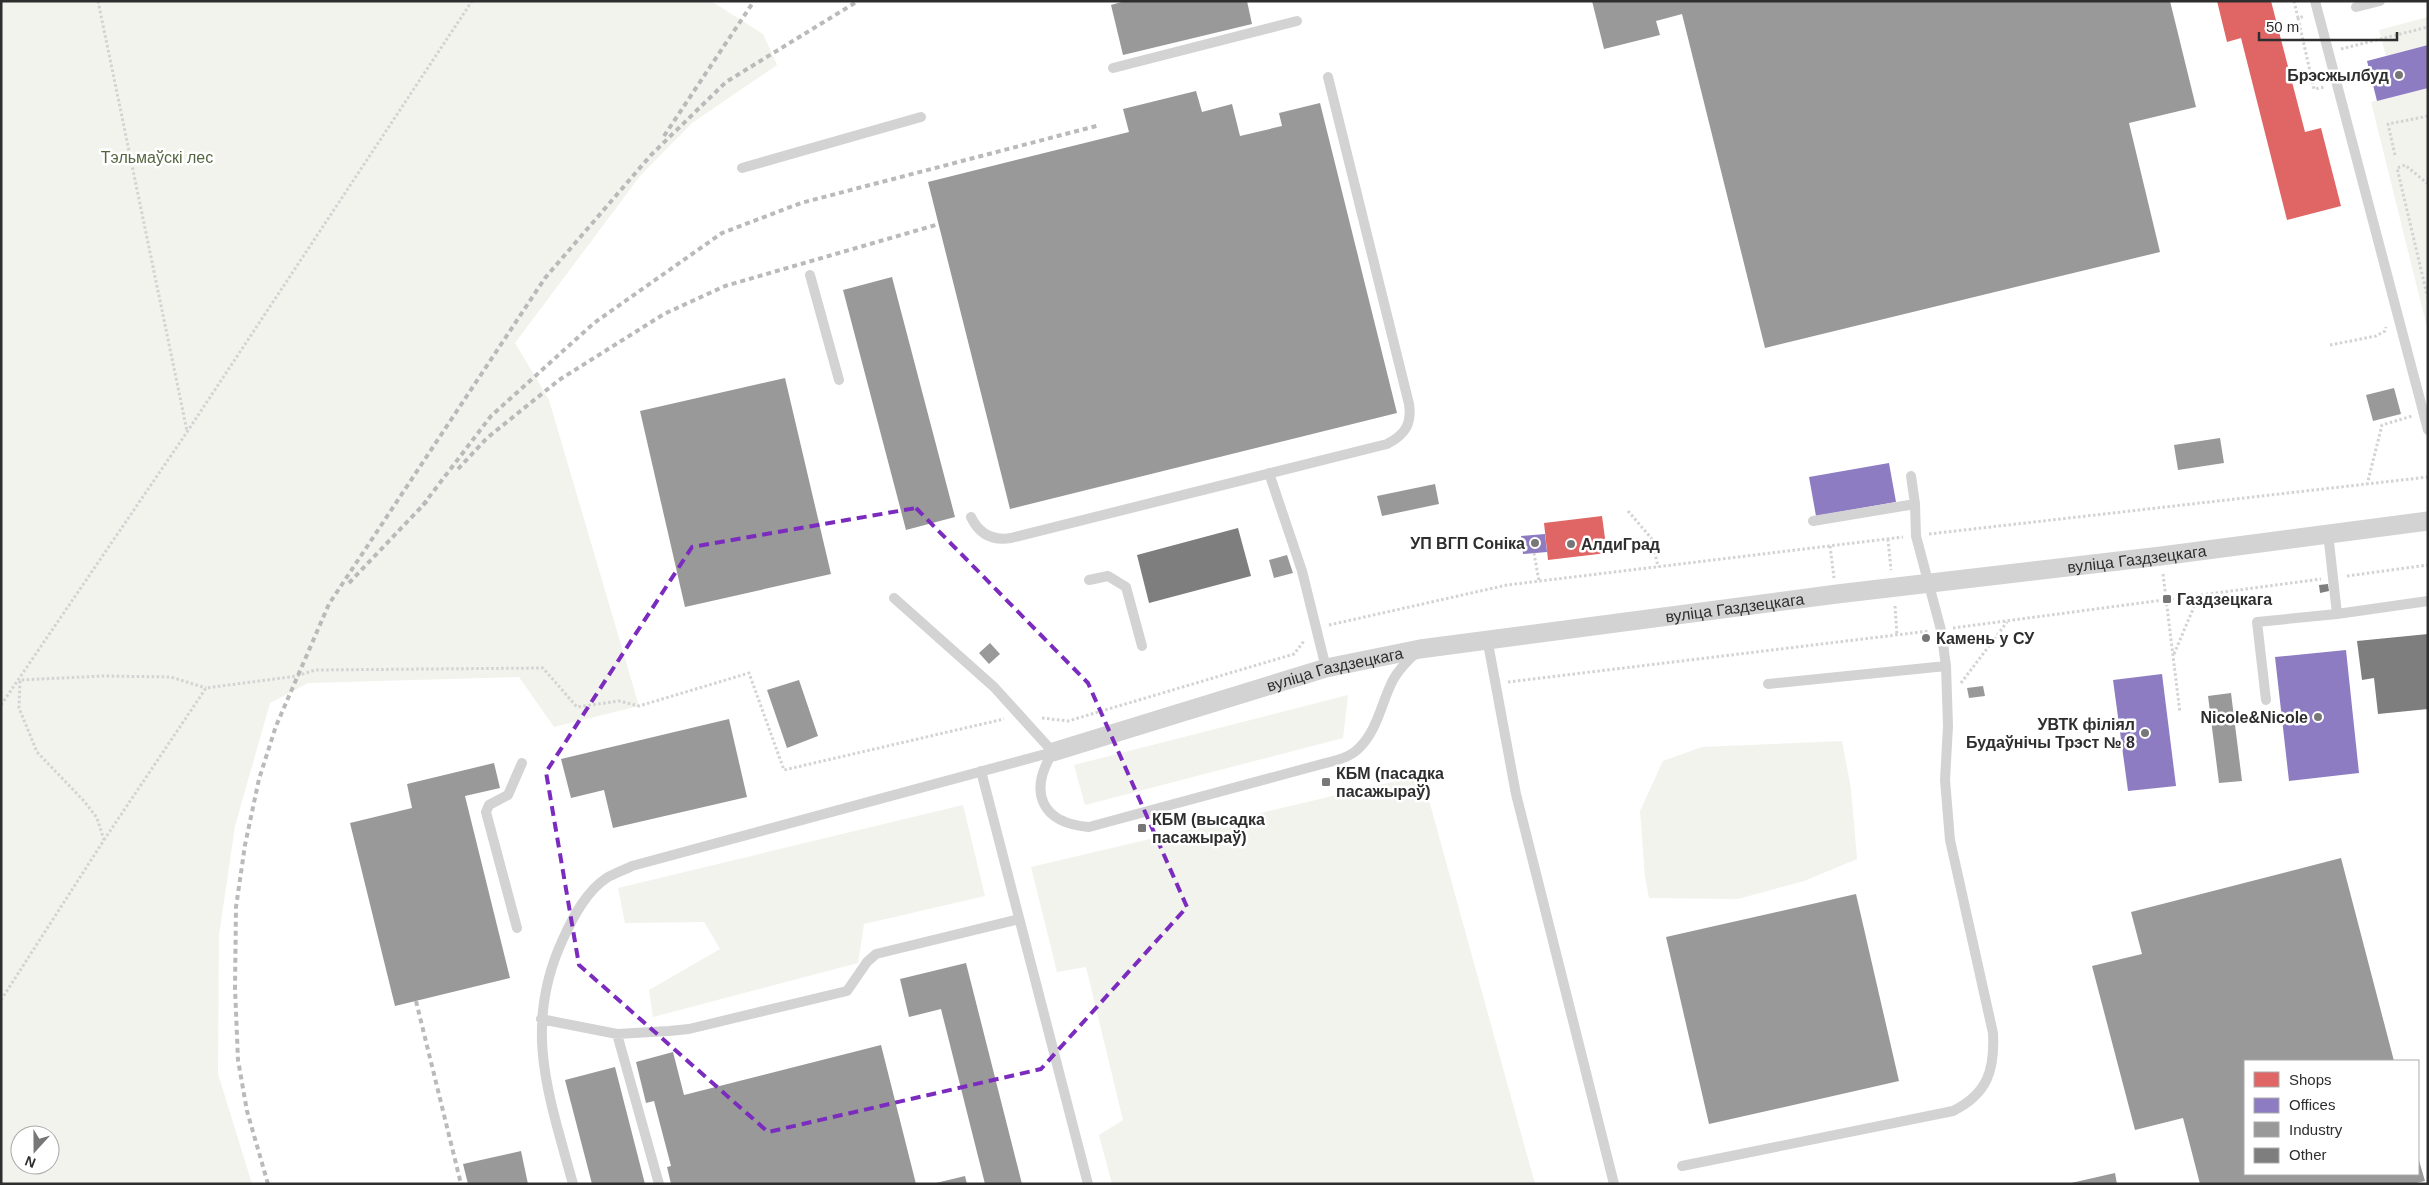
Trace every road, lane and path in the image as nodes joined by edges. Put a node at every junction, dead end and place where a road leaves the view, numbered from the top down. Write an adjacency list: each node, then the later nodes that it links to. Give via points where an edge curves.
1 (98, 1): 25 (path)
2 (472, 1): 25 (path)
3 (2294, 1): 8 (path)
4 (2315, 1): 11 (lane)
5 (2380, 1): 6 (lane)
6 (2356, 8)
7 (2311, 14): 8 (path)
8 (2298, 18): 14 (path, via 2314,90)
9 (1297, 22): 12 (lane)
10 (2428, 27): 11 (path)
11 (2328, 53): 23 (lane)
12 (1114, 68)
13 (1328, 77): 26 (lane, via 1409,404 1409,422 1405,431 1387,444)
14 (2329, 86)
15 (2428, 116): 17 (path, via 2388,124)
16 (921, 118): 18 (lane)
17 (2395, 155)
18 (742, 168)
19 (2428, 184): 21 (path, via 2405,165 2397,168)
20 (810, 275): 22 (lane)
21 (2428, 299)
22 (839, 380)
23 (2423, 413): 24 (lane); 29 (path, via 2382,425)
24 (2428, 430)
25 (187, 432): 61 (path)
26 (1269, 473): 32 (lane, via 1011,538 986,536); 53 (lane, via 1302,571)
27 (1911, 476): 30 (lane)
28 (2428, 477): 29 (path)
29 (2367, 485): 36 (path)
30 (1915, 504): 33 (lane); 36 (lane)
31 (1628, 511): 41 (path, via 1652,539)
32 (970, 517)
33 (1813, 521)
34 (2428, 521): 35 (street, вуліца Газдзецкага)
35 (2328, 533): 39 (street, вуліца Газдзецкага); 42 (lane)
36 (1916, 536): 37 (path); 45 (lane)
37 (1830, 546): 41 (path); 46 (path)
38 (1534, 553): 44 (path)
39 (2161, 556): 45 (street, вуліца Газдзецкага); 49 (path)
40 (2428, 565): 42 (path)
41 (1658, 567): 44 (path)
42 (2334, 577): 47 (path); 51 (lane)
43 (1089, 580): 56 (lane, via 1108,576 1126,587)
44 (1539, 581): 53 (path, via 1507,585)
45 (1929, 583): 46 (street, вуліца Газдзецкага); 54 (lane)
46 (1837, 594): 55 (street, вуліца Газдзецкага)
47 (2199, 595): 49 (path); 58 (path)
48 (894, 598): 69 (lane, via 994,687)
49 (2166, 599): 52 (path); 58 (path)
50 (2428, 601): 51 (lane)
51 (2337, 614): 66 (lane, via 2257,622)
52 (2007, 621): 54 (path); 65 (path)
53 (1316, 628): 60 (lane); 69 (path, via 1294,654 1208,680 1068,721)
54 (1942, 630): 59 (lane); 62 (path)
55 (1486, 638): 57 (street, вуліца Газдзецкага); 62 (lane)
56 (1142, 646)
57 (1420, 649): 60 (street, вуліца Газдзецкага); 70 (lane, via 1404,663 1393,679 1370,735 1357,750 1342,759 1089,827 1074,826 1057,819 1046,807 1040,794 1040,779)
58 (2173, 655): 68 (path)
59 (1946, 666): 63 (lane); 65 (lane)
60 (1326, 668): 70 (street, вуліца Газдзецкага)
61 (20, 680): 64 (path, via 171,677); 67 (path); 73 (path, via 19,708 37,752 97,818)
62 (1495, 683): 83 (lane, via 1516,794)
63 (1768, 684)
64 (206, 688): 69 (path, via 297,676 315,670 543,668 577,707 619,701 639,706 749,673 784,770); 73 (path)
65 (1948, 700): 79 (lane, via 1945,780 1948,819 1953,858 1993,1033 1994,1048 1987,1080 1979,1094 1953,1111)
66 (2266, 700)
67 (1, 705)
68 (2180, 713)
69 (1020, 715): 70 (lane)
70 (1053, 752): 72 (lane)
71 (522, 763): 75 (lane, via 508,795 489,805 486,812)
72 (981, 771): 74 (lane); 77 (lane, via 632,866 607,878 589,896 565,935 544,995)
73 (104, 840): 76 (path)
74 (1019, 919): 78 (lane, via 876,954 847,991 689,1029); 82 (lane)
75 (517, 928)
76 (1, 1000)
77 (541, 1019): 78 (lane); 80 (lane, via 541,1045 550,1101)
78 (617, 1034): 81 (lane)
79 (1682, 1166)
80 (573, 1184)
81 (659, 1184)
82 (1088, 1184)
83 (1614, 1184)

